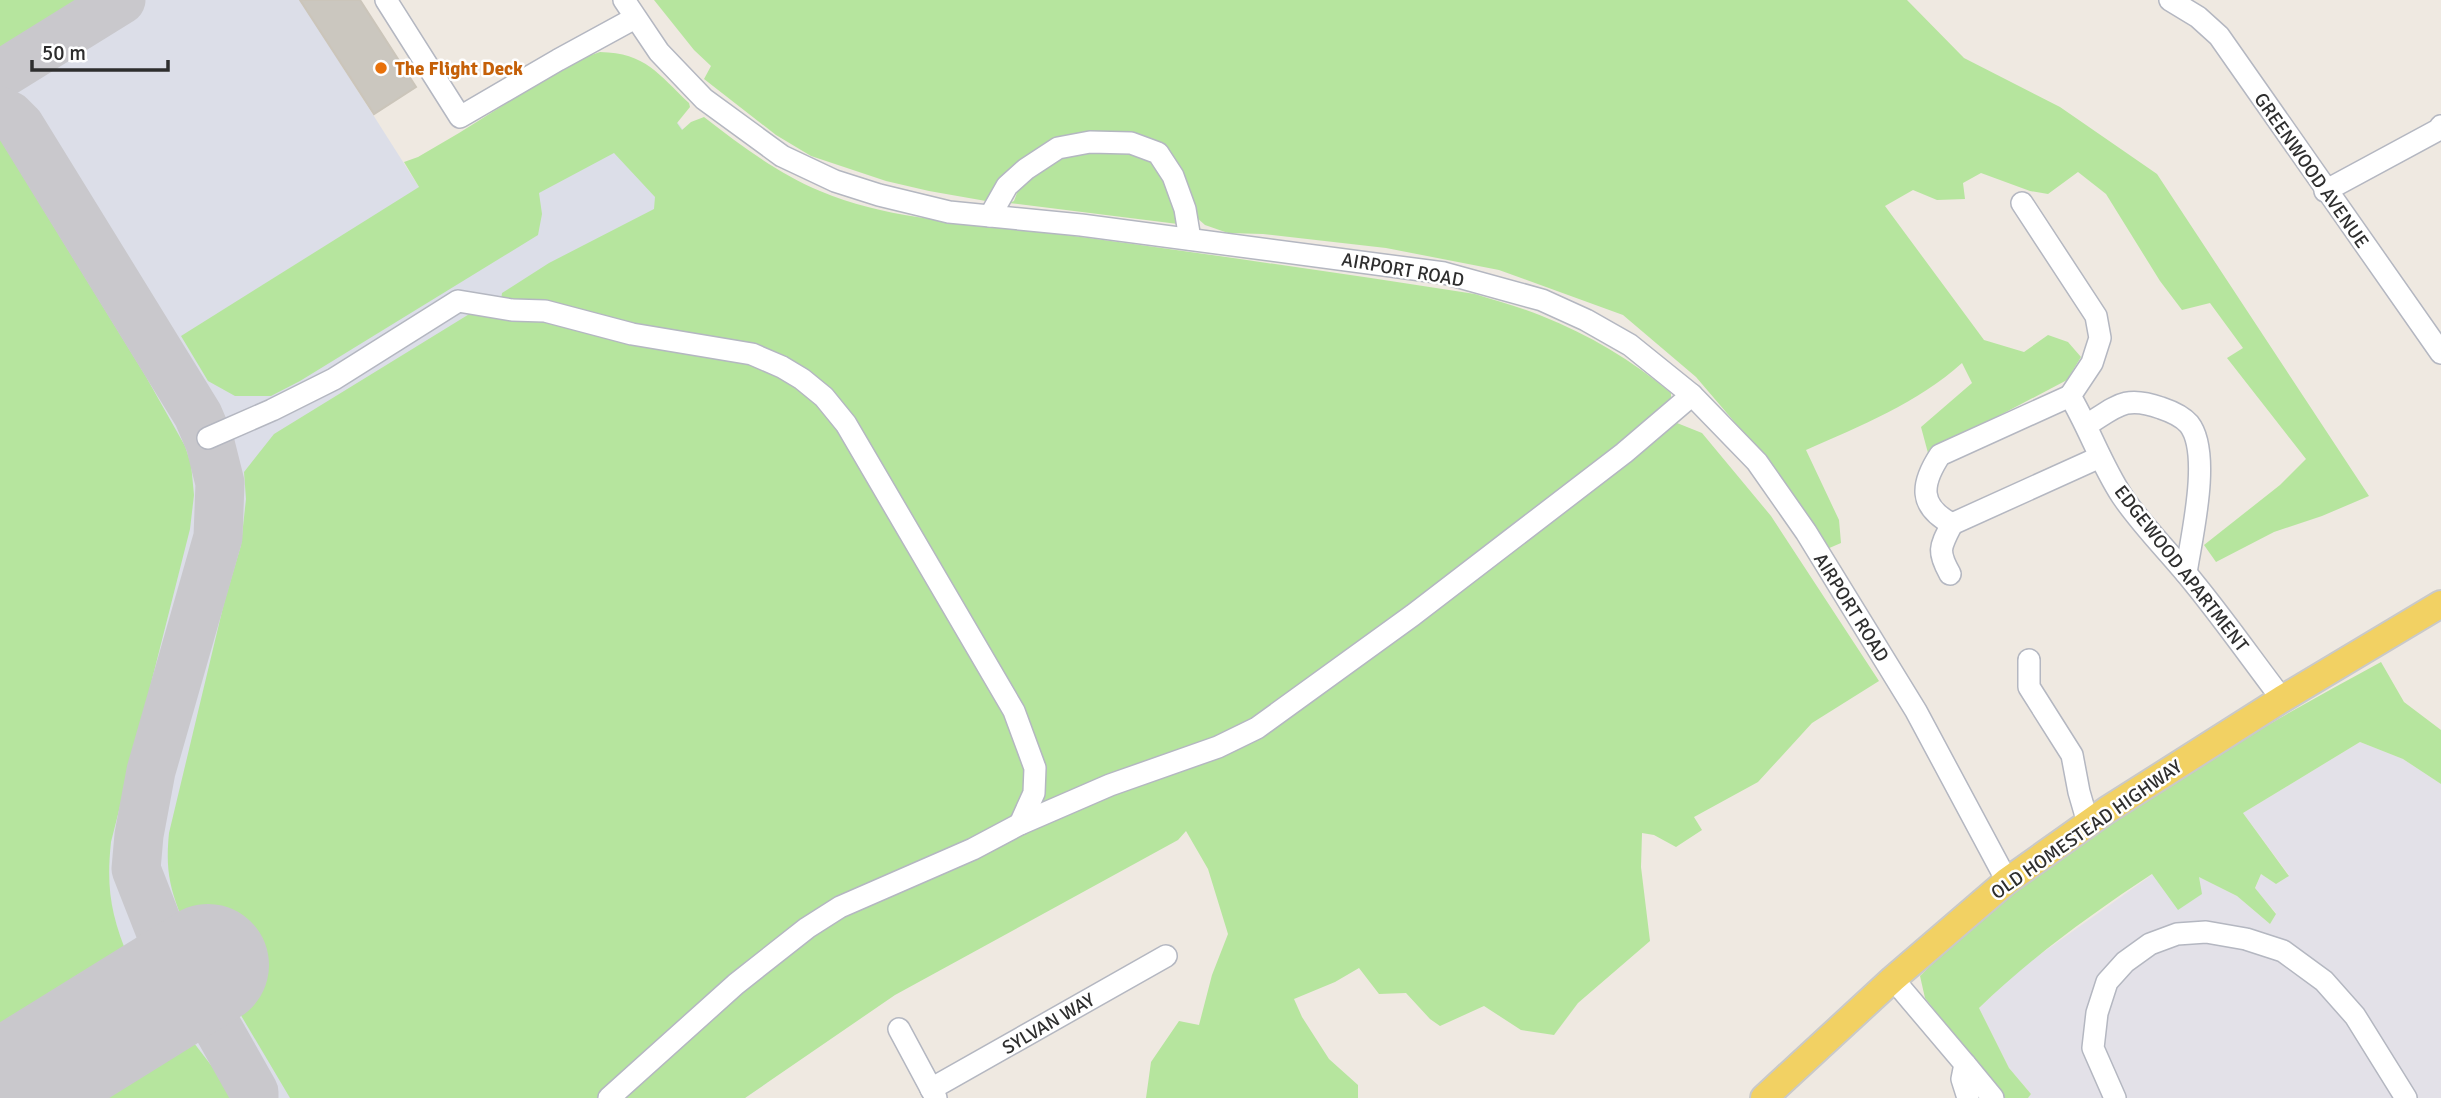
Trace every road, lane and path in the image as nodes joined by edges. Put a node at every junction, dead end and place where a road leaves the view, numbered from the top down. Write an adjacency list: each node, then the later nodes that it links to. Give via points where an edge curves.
1 (386, 0): 4 (street, via 460,117)
2 (624, 0): 4 (street, AIRPORT ROAD)
3 (2170, 0): 6 (street, GREENWOOD AVENUE, via 2219,36)
4 (635, 18): 8 (street, AIRPORT ROAD, via 659,52 704,99 782,156 879,195 949,212)
5 (2441, 126): 6 (street)
6 (2325, 191): 10 (street, GREENWOOD AVENUE)
7 (2022, 203): 12 (street, via 2096,316 2100,338 2092,363)
8 (990, 216): 9 (street, AIRPORT ROAD); 9 (street, via 1007,186 1058,148 1090,142 1130,143 1158,153 1173,176)
9 (1190, 239): 11 (street, AIRPORT ROAD, via 1444,273 1542,300 1630,345)
10 (2441, 353)
11 (1692, 395): 23 (street, via 1413,615 1257,728); 24 (street, AIRPORT ROAD, via 1757,462 1806,532 1916,711)
12 (2070, 396): 13 (street, EDGEWOOD APARTMENT); 16 (street, via 1940,455 1928,473 1925,493 1936,515)
13 (2087, 425): 15 (street, EDGEWOOD APARTMENT); 17 (street, via 2123,402 2143,401 2189,425 2201,481)
14 (208, 438): 23 (street, via 334,379 458,302 545,311 632,334 752,354 782,367 824,397 846,424 1014,711 1035,768 1034,793)
15 (2100, 457): 16 (street); 17 (street, EDGEWOOD APARTMENT, via 2123,497)
16 (1952, 524): 18 (street, via 1940,556)
17 (2186, 573): 21 (street, EDGEWOOD APARTMENT)
18 (1950, 574)
19 (2441, 604): 21 (main road, OLD HOMESTEAD HIGHWAY)
20 (2029, 660): 22 (street, via 2029,687 2072,755)
21 (2282, 699): 22 (main road, OLD HOMESTEAD HIGHWAY)
22 (2088, 823): 24 (main road, OLD HOMESTEAD HIGHWAY)
23 (1020, 824): 30 (street, via 840,907 807,928 736,984)
24 (2007, 881): 26 (main road, OLD HOMESTEAD HIGHWAY)
25 (1166, 956): 29 (street, SYLVAN WAY)
26 (1893, 979): 28 (street); 31 (main road, OLD HOMESTEAD HIGHWAY)
27 (899, 1029): 29 (street, SYLVAN WAY)
28 (1965, 1064): 32 (street, via 1962,1079); 33 (street)
29 (933, 1094)
30 (609, 1098)
31 (1765, 1098)
32 (1968, 1098)
33 (1993, 1098)
34 (2115, 1098): 35 (street, via 2093,1048 2107,982 2150,944 2177,934 2206,932 2283,951 2324,981 2355,1016)
35 (2406, 1098)

